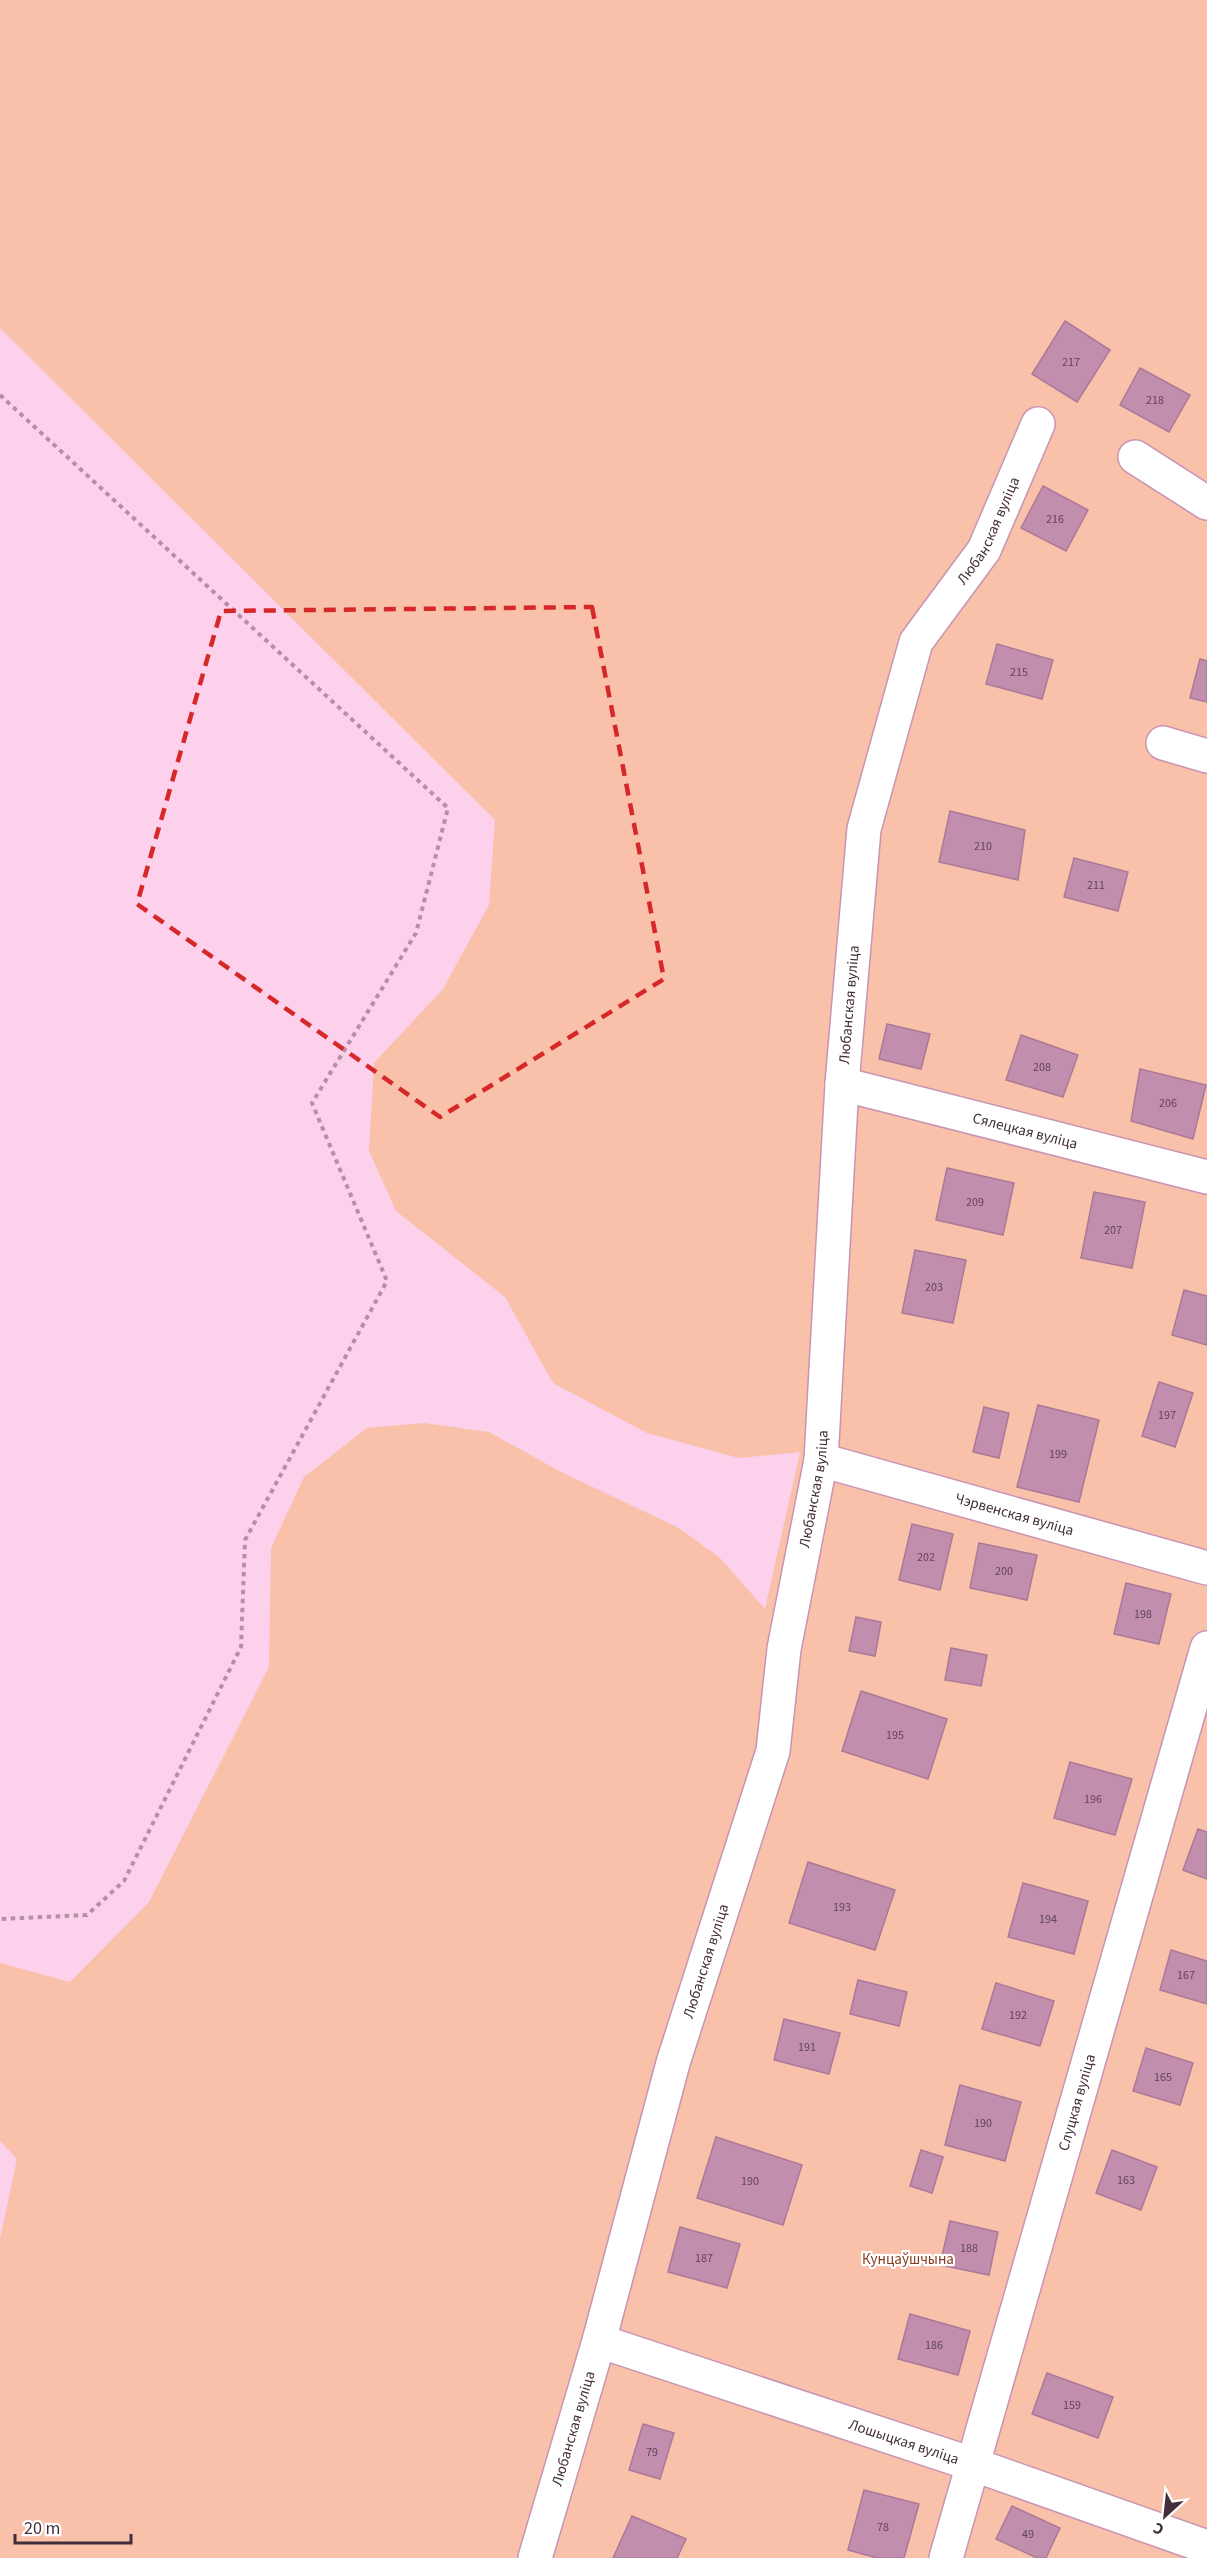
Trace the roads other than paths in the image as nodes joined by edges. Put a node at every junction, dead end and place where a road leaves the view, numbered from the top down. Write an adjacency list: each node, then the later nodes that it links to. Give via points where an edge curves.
1 (1038, 424): 6 (street, Любанская вуліца, via 984,550 916,642 864,829)
2 (1135, 457): 3 (street)
3 (1207, 503)
4 (1163, 743): 5 (street)
5 (1207, 756)
6 (842, 1084): 7 (street, Сялецкая вуліца); 8 (street, Любанская вуліца)
7 (1207, 1177)
8 (821, 1460): 9 (street, Чэрвенская вуліца); 11 (street, Любанская вуліца, via 784,1649 773,1751 673,2063)
9 (1207, 1568)
10 (1207, 1648): 12 (street, Слуцкая вуліца)
11 (599, 2341): 12 (street, Лошыцкая вуліца); 14 (street, Любанская вуліца)
12 (972, 2464): 13 (street, Лошыцкая вуліца); 15 (street, Слуцкая вуліца)
13 (1207, 2547)
14 (536, 2558)
15 (946, 2558)

